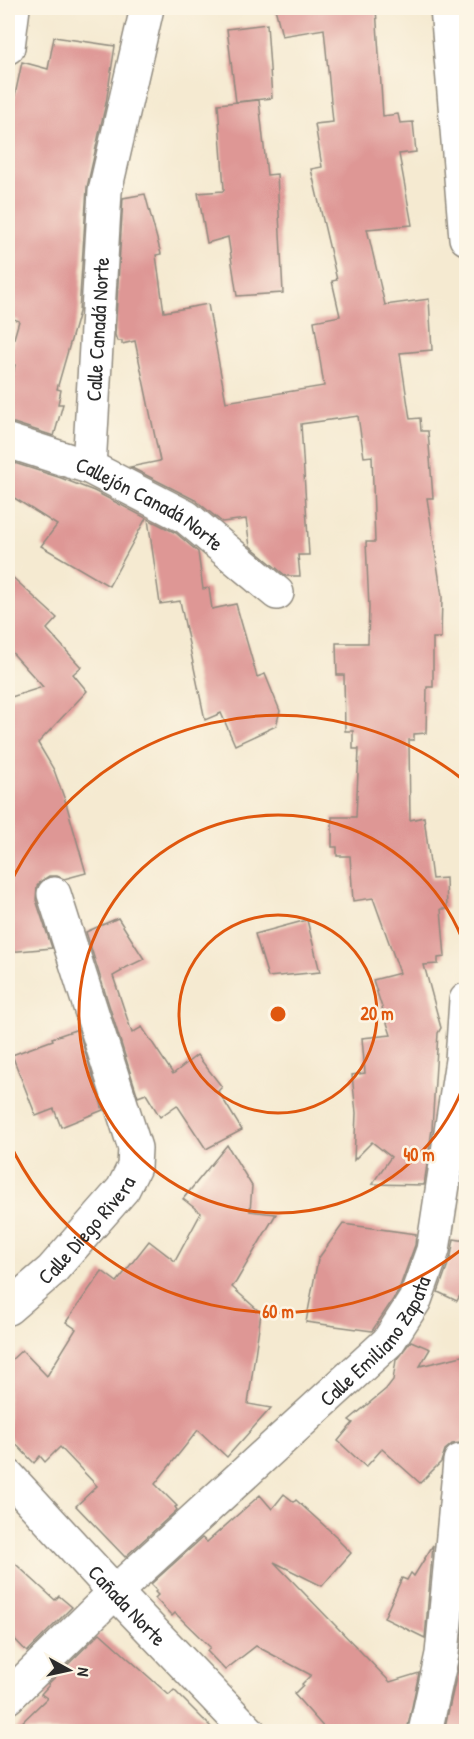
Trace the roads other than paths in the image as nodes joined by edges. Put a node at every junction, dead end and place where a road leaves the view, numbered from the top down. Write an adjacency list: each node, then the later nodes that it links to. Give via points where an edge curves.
1 (13, 8): 4 (street)
2 (147, 8): 7 (street, Calle Canadá Norte, via 105,190)
3 (452, 13): 5 (street)
4 (8, 47)
5 (466, 238)
6 (8, 441): 7 (street, Callejón Canadá Norte)
7 (89, 467): 8 (street, Callejón Canadá Norte, via 186,517)
8 (277, 593)
9 (54, 894): 11 (street, Calle Diego Rivera, via 135,1148 134,1167 123,1189 52,1270)
10 (466, 1000): 14 (street, Calle Emiliano Zapata, via 462,1060 433,1250 415,1300 388,1342)
11 (8, 1308)
12 (460, 1461): 17 (street, via 442,1654)
13 (8, 1476): 14 (street, Cañada Norte)
14 (115, 1592): 15 (street, Calle Emiliano Zapata); 16 (street, Cañada Norte)
15 (8, 1697)
16 (249, 1731)
17 (425, 1731)

